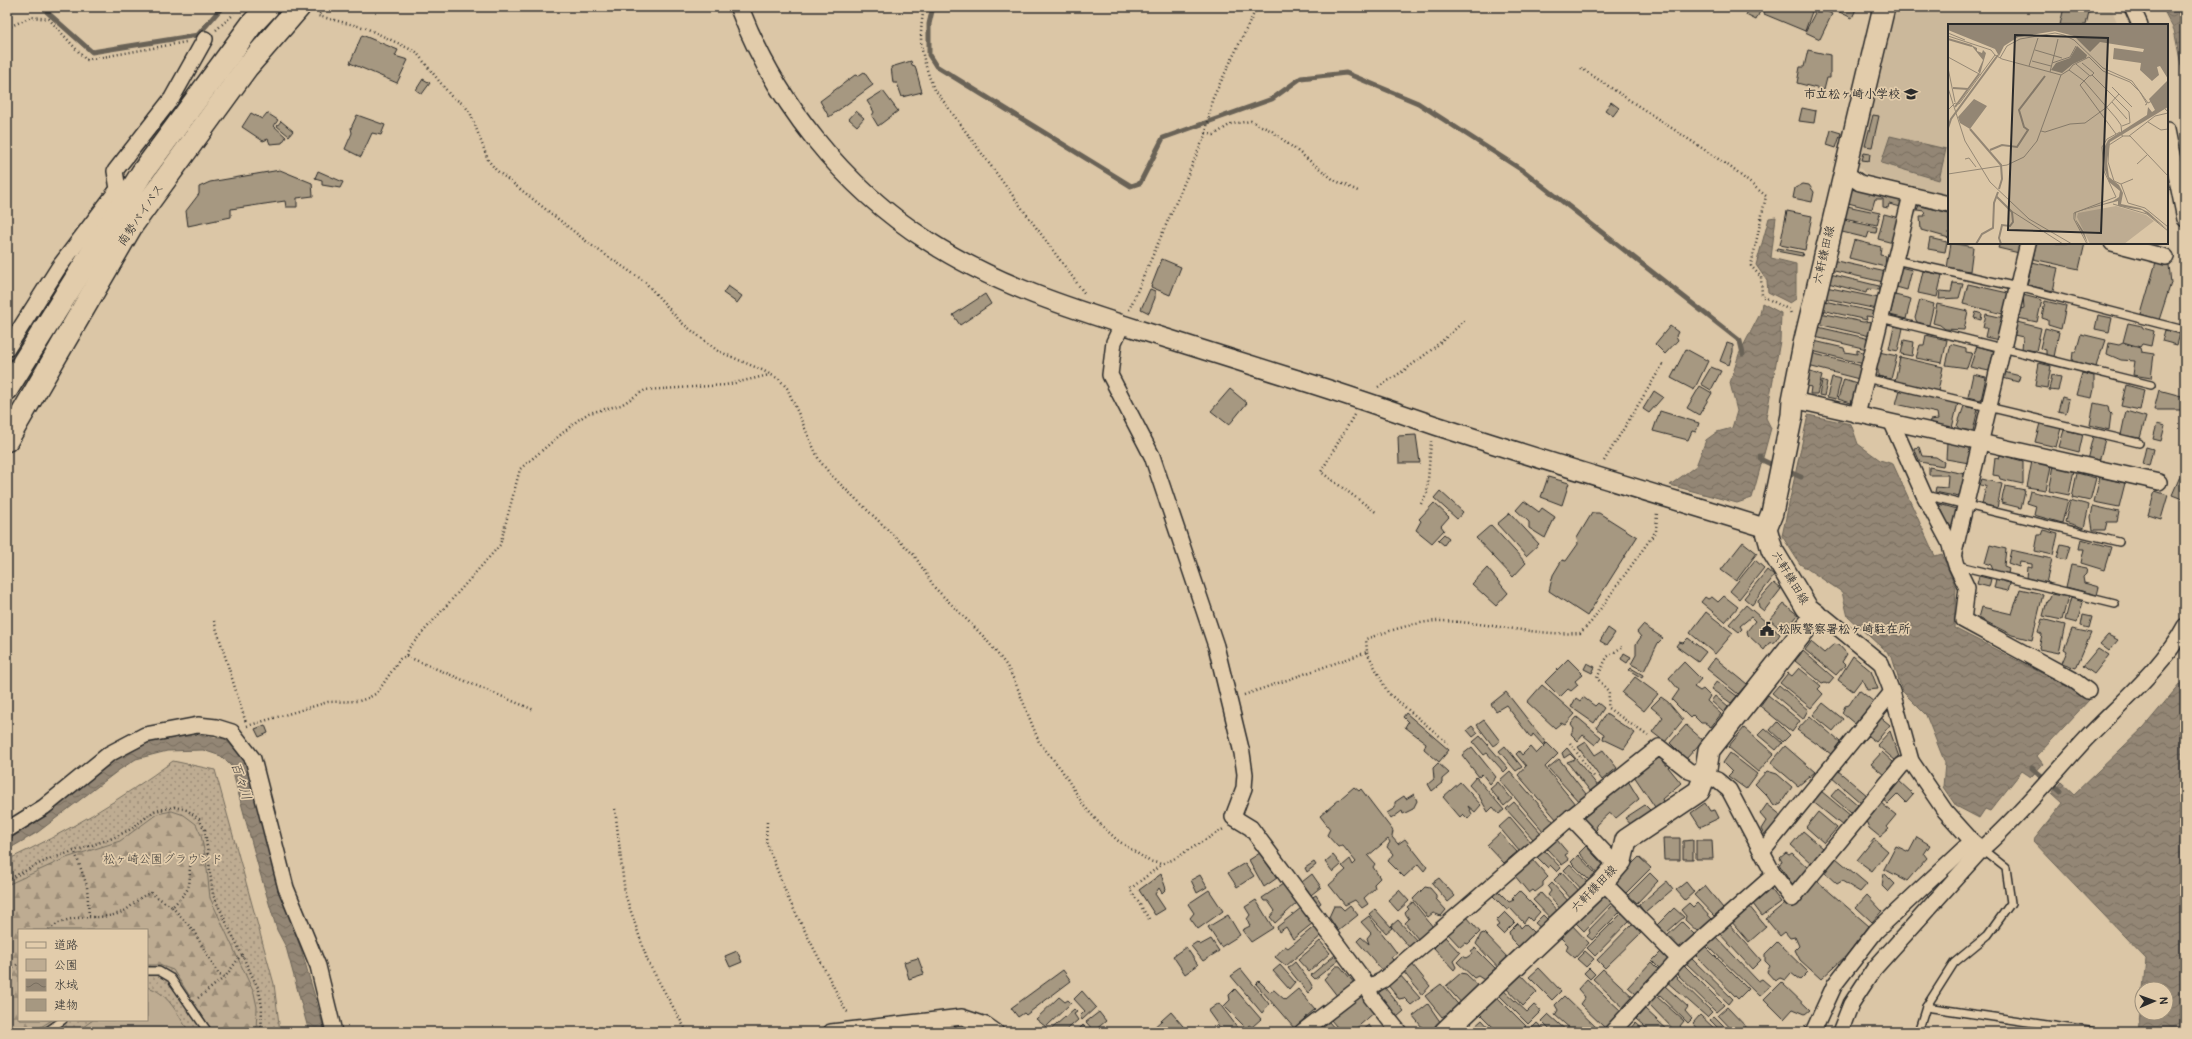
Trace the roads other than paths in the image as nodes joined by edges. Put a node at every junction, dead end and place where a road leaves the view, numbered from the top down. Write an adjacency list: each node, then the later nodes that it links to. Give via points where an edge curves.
1 (268, 7): 25 (highway, 南勢バイパス, via 252,24 142,173)
2 (299, 7): 30 (highway, 南勢バイパス, via 247,67 132,225)
3 (739, 7): 19 (street, via 765,64 804,124 824,149 869,195 926,240 970,266 1011,286)
4 (1884, 7): 9 (main road, 六軒鎌田線)
5 (2132, 7): 6 (street)
6 (2140, 24)
7 (205, 39): 22 (street, via 172,98 115,171 118,189 59,267)
8 (2168, 135): 12 (street)
9 (1844, 172): 10 (street, via 1860,183); 27 (main road, 六軒鎌田線, via 1804,344)
10 (1911, 195): 11 (street); 16 (street)
11 (1948, 204)
12 (2185, 219)
13 (2028, 244): 17 (street)
14 (2116, 244): 15 (street)
15 (2166, 257)
16 (1895, 260): 17 (lane); 18 (street)
17 (2018, 287): 20 (lane); 21 (street)
18 (1881, 318): 21 (lane); 23 (street)
19 (1122, 325): 36 (street, via 1365,400 1654,494); 54 (street, via 1114,342 1110,375 1152,456 1216,646 1242,753 1244,788 1233,817 1251,828)
20 (2180, 329)
21 (2003, 348): 24 (lane); 26 (street)
22 (7, 349)
23 (1866, 378): 26 (lane); 28 (street)
24 (2151, 385)
25 (7, 390)
26 (1989, 407): 31 (street); 32 (lane)
27 (1793, 408): 28 (street); 36 (main road, 六軒鎌田線)
28 (1857, 415): 29 (street)
29 (1892, 423): 31 (street); 34 (street)
30 (7, 440)
31 (1980, 443): 33 (street); 35 (street)
32 (2139, 443)
33 (2159, 482)
34 (1924, 495): 35 (lane); 38 (street, via 1948,542)
35 (1966, 505): 37 (lane); 38 (street)
36 (1769, 521): 40 (main road, 六軒鎌田線, via 1772,550 1807,608)
37 (2119, 542)
38 (1954, 561): 39 (lane); 42 (street, via 1967,588 1963,620 2072,679)
39 (2115, 604)
40 (1816, 615): 43 (street, via 1826,618 1880,663); 45 (main road, 六軒鎌田線, via 1709,750)
41 (2185, 626): 48 (street, via 2158,664 2001,832)
42 (2088, 691)
43 (1892, 692): 44 (street); 49 (street)
44 (1911, 761): 48 (street, via 1945,811); 51 (street, via 1902,765 1792,899)
45 (1705, 775): 46 (street, via 1689,772 1659,747); 49 (street, via 1717,780 1729,790); 50 (main road, 六軒鎌田線, via 1700,791 1626,840 1621,861)
46 (1571, 817): 50 (street); 54 (street, via 1383,980)
47 (7, 830): 59 (street, via 44,807 109,754 145,735 198,725 232,732 253,759 286,888 318,966)
48 (1977, 845): 55 (lane, via 2006,868 2011,903 1988,935 1954,963); 66 (street, via 1876,931 1835,984); 67 (street, via 1874,969 1851,1004)
49 (1762, 852): 51 (street)
50 (1610, 874): 52 (street); 64 (main road, 六軒鎌田線)
51 (1774, 876): 52 (street)
52 (1679, 958): 65 (street)
53 (148, 971): 58 (lane, via 159,970 171,978)
54 (1369, 987): 62 (street, via 1359,988); 63 (street, via 1372,997)
55 (1926, 1007): 68 (lane); 69 (lane)
56 (62, 1021): 57 (lane)
57 (46, 1032)
58 (208, 1032)
59 (334, 1032)
60 (831, 1032): 61 (street, via 962,1017 986,1025)
61 (996, 1032)
62 (1302, 1032)
63 (1399, 1032)
64 (1445, 1032)
65 (1612, 1032)
66 (1813, 1032)
67 (1840, 1032)
68 (1918, 1032)
69 (2095, 1032)

